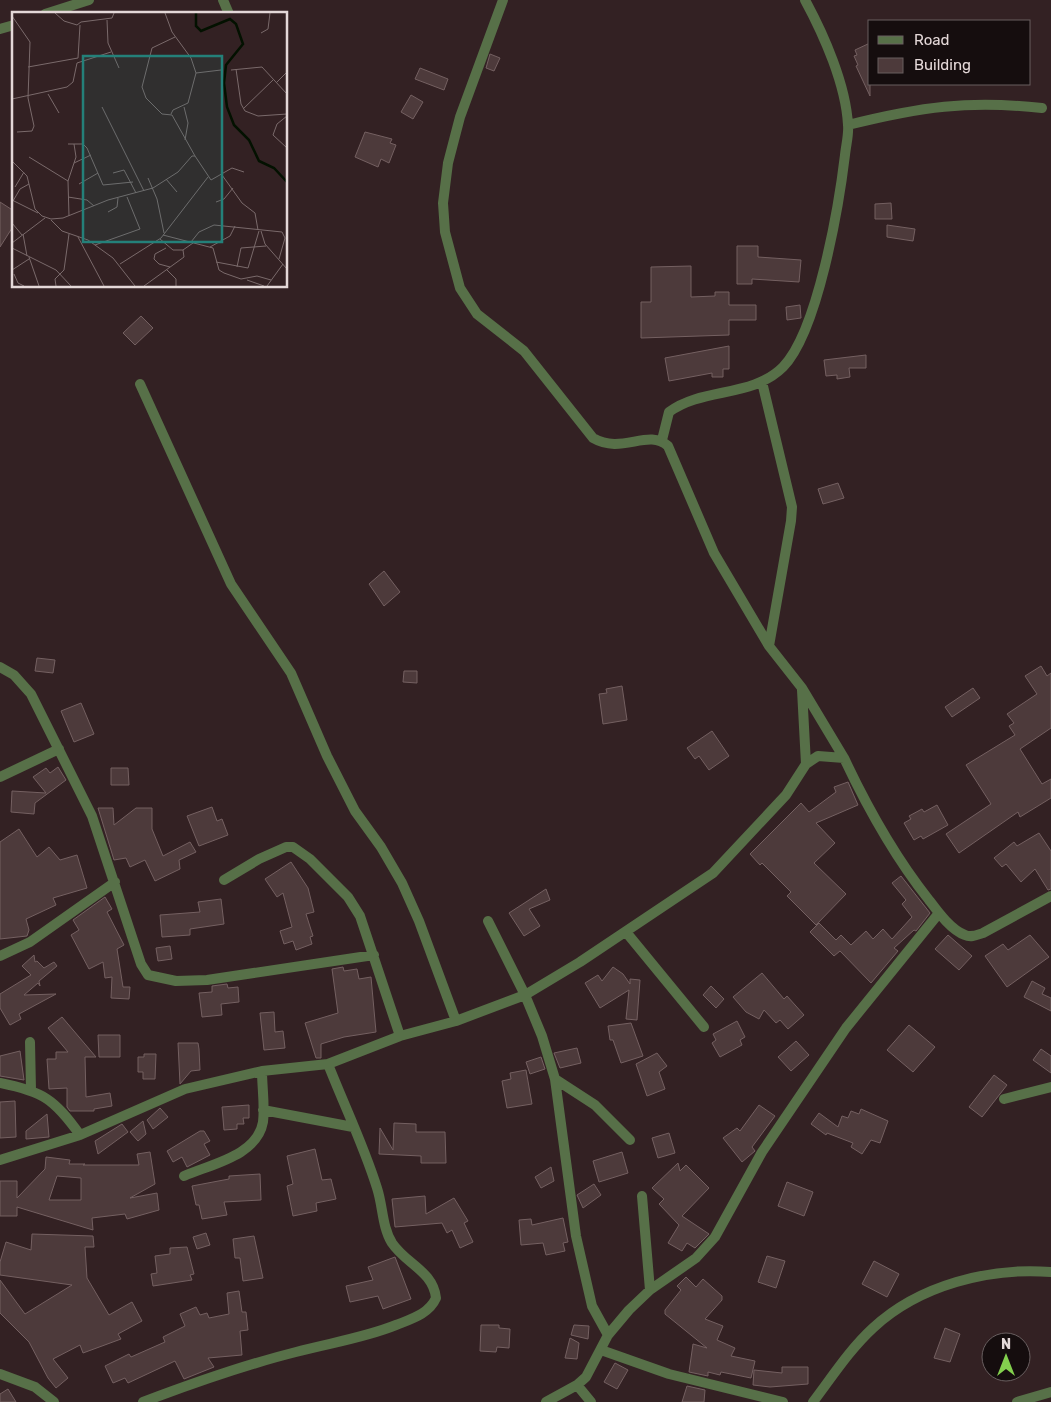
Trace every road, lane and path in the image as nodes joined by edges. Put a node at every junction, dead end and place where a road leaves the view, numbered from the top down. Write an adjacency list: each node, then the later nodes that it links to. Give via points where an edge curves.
1 (89, 0): 5 (street)
2 (223, 0): 6 (street)
3 (503, 0): 13 (street, via 460,117 448,163 443,203 445,232 460,288 477,314 524,351 593,438 603,444 618,445)
4 (805, 0): 10 (street, via 843,94)
5 (51, 12)
6 (229, 12)
7 (12, 25): 8 (street)
8 (0, 29)
9 (1042, 108): 10 (street, via 982,103 946,105)
10 (848, 125): 11 (street, via 835,224 804,333 783,367)
11 (762, 382): 13 (street, via 679,404 669,412); 14 (street, via 792,507)
12 (140, 384): 30 (street, via 231,584 291,673 355,811 402,883)
13 (662, 440): 14 (street, via 668,446 714,553)
14 (769, 646): 16 (street)
15 (0, 667): 17 (street, via 14,675 31,694)
16 (802, 688): 18 (street); 19 (street)
17 (59, 749): 20 (street); 22 (street, via 92,816)
18 (844, 758): 19 (street, via 823,754); 24 (street, via 903,868)
19 (806, 764): 26 (street, via 786,795 713,873)
20 (0, 777)
21 (224, 880): 27 (street, via 277,850 293,847 310,859 348,897 360,916)
22 (115, 882): 27 (street, via 141,964 154,978 206,980); 28 (street, via 24,945)
23 (1050, 901): 24 (street, via 973,936 959,932)
24 (939, 913): 49 (street, via 829,1052 762,1152 715,1237 696,1258)
25 (488, 921): 29 (street)
26 (626, 932): 29 (street); 31 (street)
27 (374, 954): 32 (street)
28 (0, 956)
29 (525, 995): 30 (street); 36 (street)
30 (456, 1021): 32 (street)
31 (704, 1027)
32 (400, 1036): 34 (street)
33 (30, 1042): 39 (street)
34 (328, 1064): 35 (street); 42 (street)
35 (262, 1071): 41 (street); 43 (street, via 185,1089)
36 (555, 1078): 44 (street, via 608,1116); 50 (street, via 576,1236 592,1306)
37 (0, 1084): 39 (street)
38 (1051, 1087): 40 (street)
39 (31, 1090): 43 (street, via 60,1108)
40 (1004, 1099)
41 (263, 1110): 42 (street); 46 (street, via 259,1134 246,1150)
42 (353, 1127): 57 (street, via 378,1190 387,1233 393,1244 431,1282 436,1298 432,1306 372,1333 295,1352)
43 (80, 1135): 45 (street)
44 (630, 1140)
45 (0, 1160)
46 (184, 1176)
47 (642, 1196): 49 (street)
48 (1051, 1272): 61 (street, via 986,1274 912,1300 874,1327)
49 (650, 1290): 50 (street)
50 (608, 1335): 51 (street)
51 (601, 1350): 53 (street); 55 (street, via 638,1365)
52 (0, 1374): 56 (street, via 35,1387)
53 (577, 1386): 58 (street); 59 (street)
54 (1051, 1392): 62 (street)
55 (772, 1401): 60 (street)
56 (54, 1402)
57 (143, 1402)
58 (546, 1402)
59 (591, 1402)
60 (783, 1402)
61 (813, 1402)
62 (1017, 1402)

